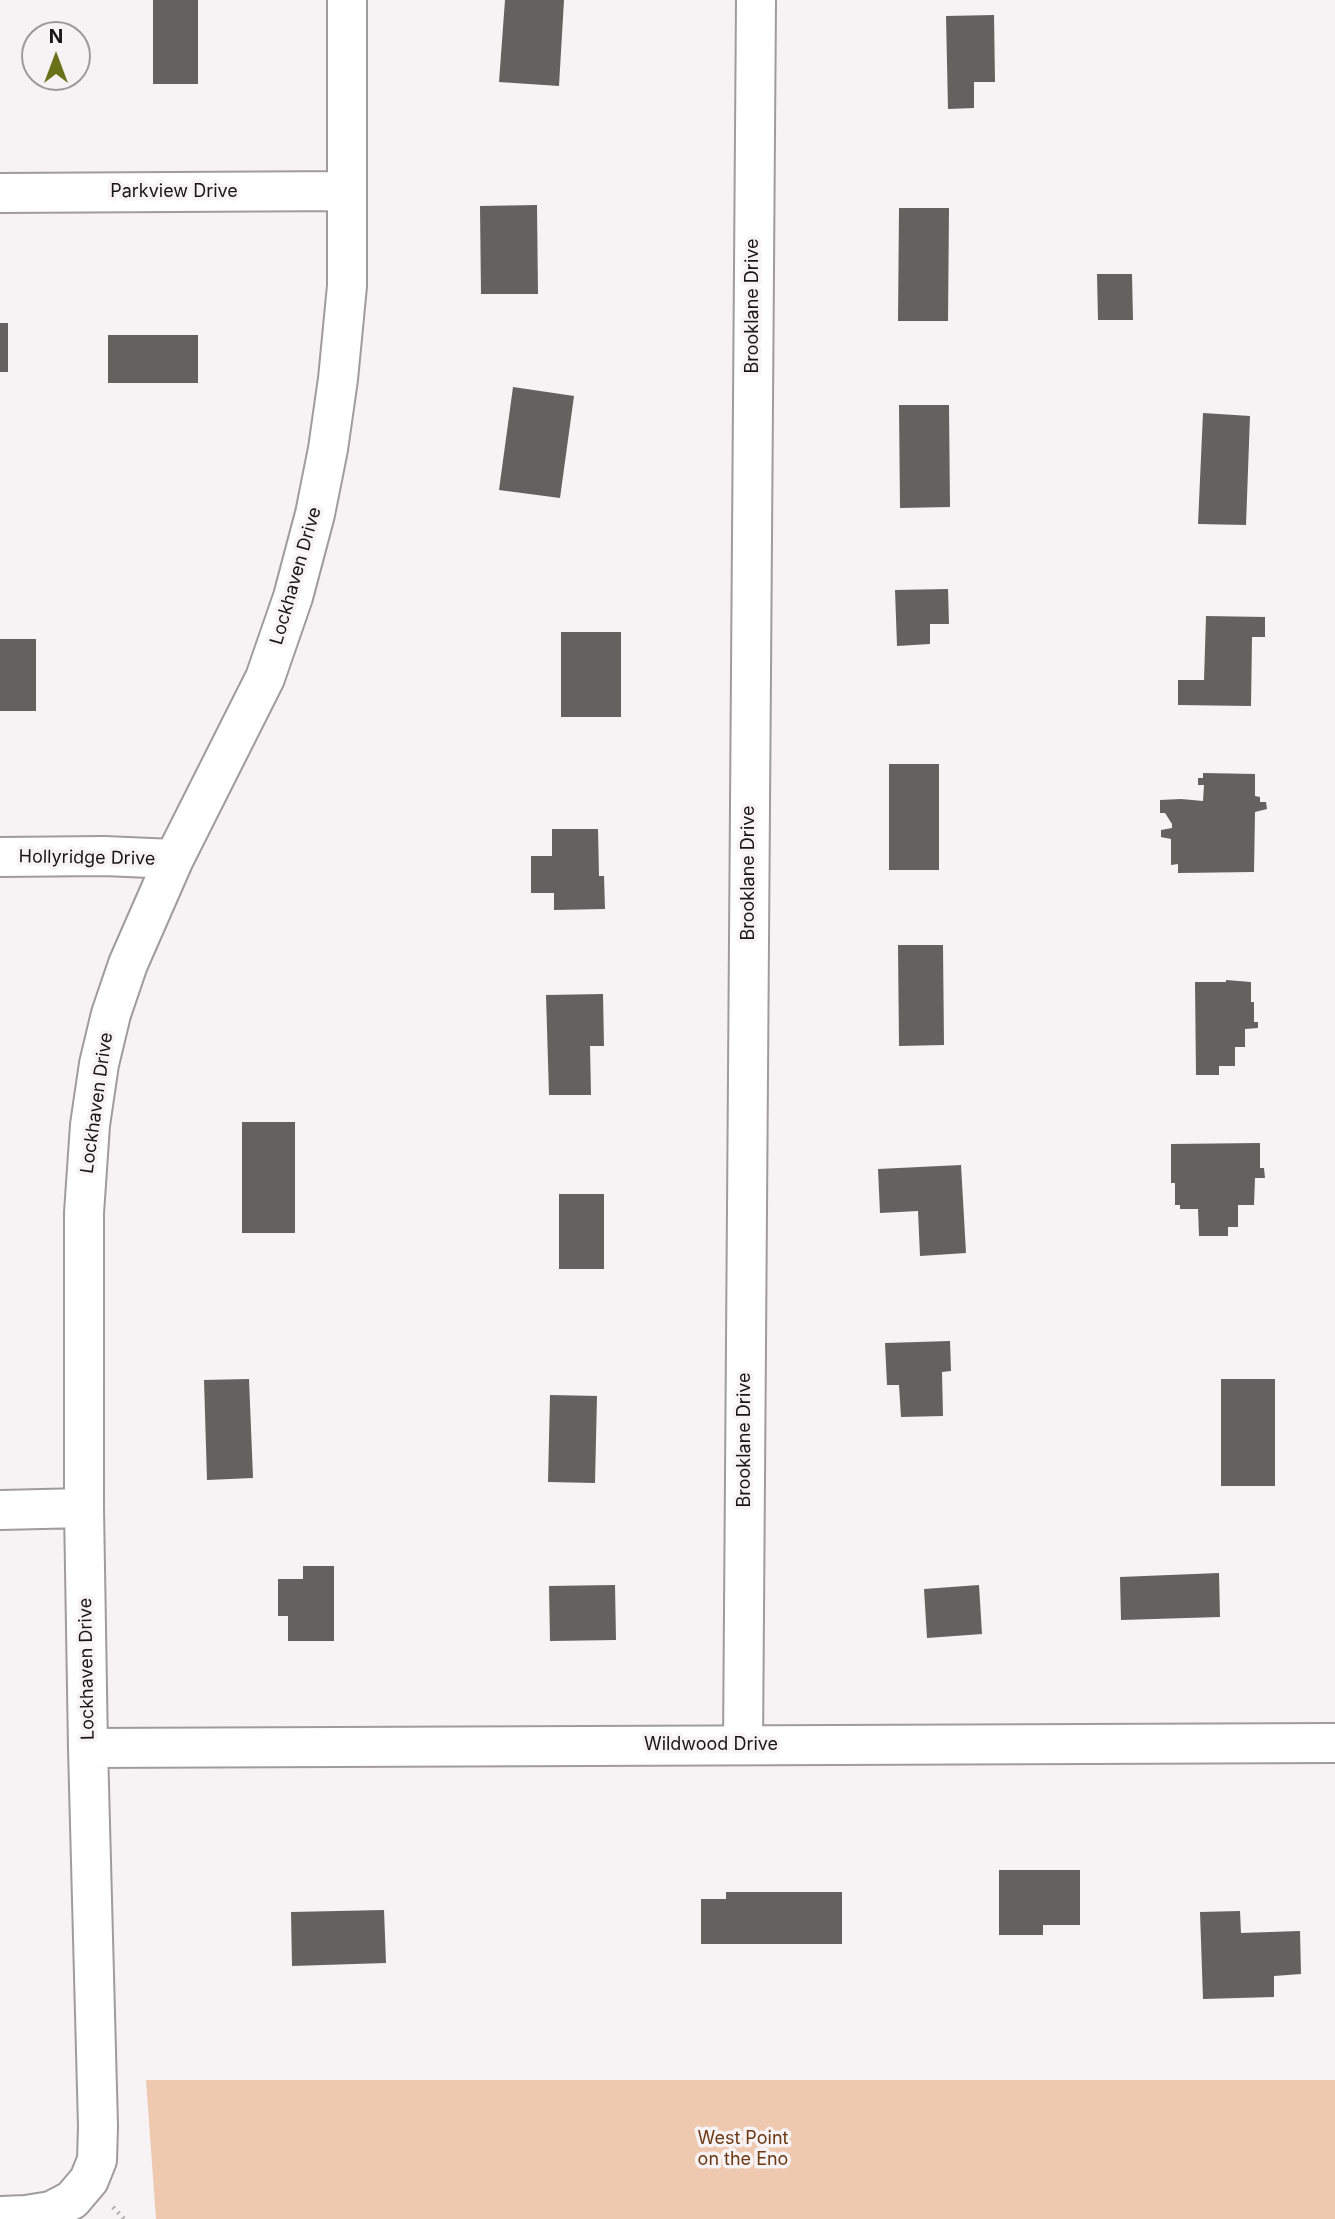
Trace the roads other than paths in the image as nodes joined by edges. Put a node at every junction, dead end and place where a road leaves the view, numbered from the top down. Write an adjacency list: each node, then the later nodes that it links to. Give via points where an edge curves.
1 (347, 0): 3 (street, Lockhaven Drive)
2 (756, 0): 10 (street, Brooklane Drive)
3 (347, 191): 4 (street, Parkview Drive); 6 (street, Lockhaven Drive, via 347,286 338,379 315,514 265,678)
4 (0, 194)
5 (0, 858): 6 (street, Hollyridge Drive)
6 (174, 859): 7 (street, Lockhaven Drive, via 142,928 111,1014 90,1125 83,1213)
7 (85, 1508): 8 (street); 11 (street, Lockhaven Drive)
8 (0, 1510)
9 (1335, 1743): 10 (street, Wildwood Drive)
10 (743, 1745): 11 (street, Wildwood Drive)
11 (88, 1748): 12 (street, Lockhaven Drive, via 97,2160 89,2180 72,2200 51,2211)
12 (0, 2216)

